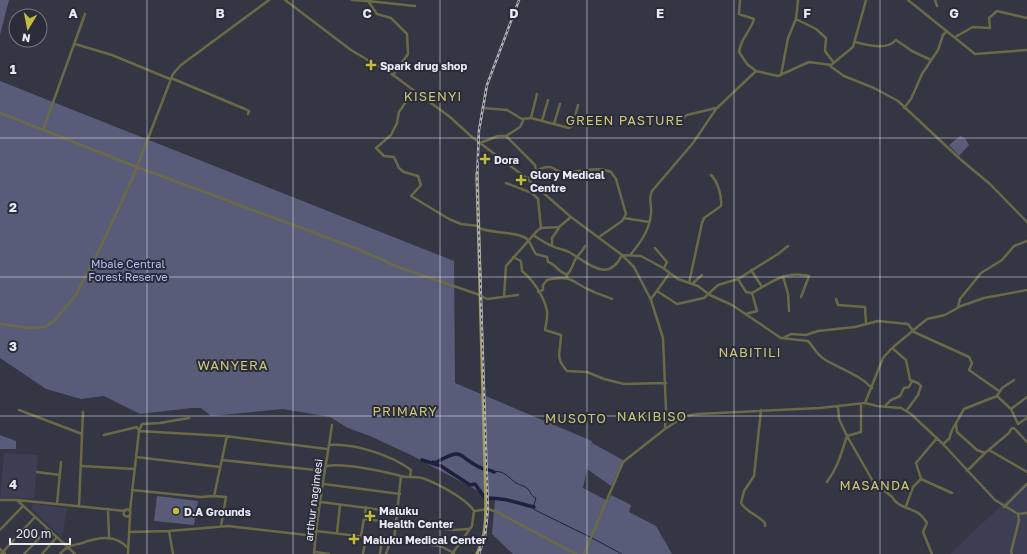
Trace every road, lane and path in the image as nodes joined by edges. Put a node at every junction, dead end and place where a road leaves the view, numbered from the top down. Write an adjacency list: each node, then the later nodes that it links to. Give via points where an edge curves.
1 (269, 0): 26 (street, via 181,65)
2 (285, 0): 24 (street, via 351,50)
3 (352, 0): 9 (street)
4 (740, 0): 23 (street, via 739,14 754,19 752,27 742,38 739,52)
5 (798, 0): 14 (street)
6 (866, 0): 17 (street)
7 (908, 0): 15 (street)
8 (935, 0): 11 (street)
9 (368, 1): 10 (street); 24 (street, via 377,14 394,21 407,34 408,54)
10 (415, 6)
11 (936, 6)
12 (85, 14): 18 (street)
13 (1027, 18): 16 (street, via 997,12 989,18 990,28 973,27)
14 (796, 20): 21 (street, via 826,38 825,51); 25 (street, via 788,38)
15 (947, 31): 16 (street); 20 (street)
16 (955, 37): 19 (street, via 977,55)
17 (855, 42): 20 (street, via 876,47 891,45 896,40); 21 (street, via 850,50)
18 (75, 44): 26 (street); 44 (street)
19 (1027, 50)
20 (931, 60): 35 (street)
21 (834, 63): 22 (street)
22 (830, 66): 25 (street, via 809,62); 35 (street, via 844,76 898,101)
23 (756, 72): 25 (street); 33 (street)
24 (393, 75): 28 (street)
25 (781, 75)
26 (170, 79): 37 (street, via 245,109 249,111); 47 (street)
27 (486, 89): 34 (street)
28 (413, 91): 46 (street, via 450,117); 57 (street, via 399,112 391,135 376,148 384,156 394,157 404,172 418,176 421,185 411,196 455,222)
29 (537, 94): 38 (street)
30 (548, 100): 40 (street)
31 (560, 104): 41 (street)
32 (578, 105): 41 (street, via 572,126 569,128)
33 (718, 107): 43 (street, via 687,115); 55 (street, via 693,143 650,194)
34 (483, 108): 39 (street, via 508,110); 42 (street)
35 (904, 108): 56 (street, via 990,184)
36 (0, 113): 44 (street)
37 (248, 114)
38 (531, 118): 39 (street); 40 (street)
39 (524, 119): 45 (street, via 520,127)
40 (542, 121): 41 (street)
41 (554, 124)
42 (480, 125)
43 (673, 125)
44 (43, 130): 47 (street)
45 (506, 136): 46 (street, via 498,136); 48 (street, via 535,165)
46 (480, 143): 51 (street)
47 (137, 167): 87 (street); 97 (street, via 84,282 60,314 41,328)
48 (536, 172): 51 (street); 54 (street, via 549,167 562,172 611,172 616,179 625,207)
49 (477, 173): 57 (main road)
50 (711, 175): 79 (street, via 717,183 722,201 721,206 704,218 702,223)
51 (527, 179): 53 (street)
52 (506, 183): 58 (street, via 532,193 538,199)
53 (571, 217): 59 (street); 61 (street)
54 (624, 218): 55 (street); 61 (street)
55 (649, 222): 68 (street)
56 (1027, 222)
57 (479, 227): 62 (street, via 493,233 514,234); 87 (main road)
58 (542, 228): 59 (street); 60 (street)
59 (559, 228): 64 (street, via 552,238)
60 (533, 235): 62 (street); 64 (street)
61 (599, 237): 69 (street)
62 (528, 240): 71 (street); 76 (street, via 536,254 547,257 548,262 553,263)
63 (1027, 240): 93 (street, via 1014,246 1000,262 983,271 960,300)
64 (552, 246): 70 (street)
65 (585, 246): 70 (street, via 584,251)
66 (788, 246): 73 (street)
67 (655, 248): 72 (street, via 667,262)
68 (631, 254): 69 (street); 72 (street, via 641,256)
69 (622, 255): 70 (street, via 614,267 606,270 595,269); 92 (street, via 634,267)
70 (577, 257): 76 (street)
71 (513, 258): 83 (street, via 521,261 522,271 531,278); 88 (street, via 505,270)
72 (664, 269): 74 (street)
73 (751, 270): 78 (street); 80 (street)
74 (669, 274): 79 (street); 82 (street)
75 (702, 275): 79 (street)
76 (567, 276): 83 (street, via 545,281 543,290); 90 (street, via 592,292)
77 (783, 276): 80 (street); 89 (street, via 800,273 808,276); 94 (street)
78 (738, 278): 84 (street, via 746,292); 86 (street, via 718,285)
79 (690, 283): 86 (street, via 706,290)
80 (762, 287): 84 (street)
81 (1027, 290): 93 (street, via 984,298)
82 (657, 291): 86 (street, via 677,304); 92 (street)
83 (538, 292): 103 (street, via 547,311 545,330 561,335 558,353 560,362 567,371 587,372 624,384)
84 (752, 293): 95 (street, via 757,311)
85 (518, 295): 88 (street)
86 (710, 295): 95 (street)
87 (481, 296): 88 (street); 167 (main road)
88 (504, 297)
89 (802, 297)
90 (612, 299)
91 (836, 299): 96 (street, via 839,305 865,307)
92 (651, 300): 103 (street, via 663,338)
93 (958, 307): 98 (street, via 945,315 929,317)
94 (789, 311)
95 (746, 314): 99 (street)
96 (866, 323): 98 (street, via 908,324); 99 (street, via 806,335 791,334)
97 (0, 324)
98 (913, 330): 100 (street); 105 (street, via 969,357 972,363 969,370)
99 (783, 338): 104 (street, via 808,340 813,350 823,359 864,379)
100 (892, 348): 102 (street, via 906,360); 104 (street, via 882,361)
101 (1014, 380): 105 (street)
102 (912, 381): 111 (street, via 900,396); 115 (street, via 918,382 922,388)
103 (666, 383): 121 (street)
104 (872, 388): 108 (street)
105 (999, 391): 106 (street)
106 (997, 396): 112 (street); 119 (street, via 964,409)
107 (1027, 397): 112 (street)
108 (865, 403): 109 (street); 111 (street)
109 (861, 404): 110 (street); 126 (street, via 861,432)
110 (838, 406): 114 (street); 126 (street, via 839,419)
111 (886, 406): 115 (street)
112 (1010, 409): 118 (street, via 1018,424)
113 (19, 410): 123 (street)
114 (761, 410): 121 (street, via 689,414); 179 (street, via 754,476 744,491 741,503 761,519)
115 (907, 410): 127 (street)
116 (83, 412): 123 (street)
117 (189, 418): 122 (street, via 142,424)
118 (1027, 418)
119 (956, 423): 129 (street, via 949,439); 133 (street, via 957,432 977,450)
120 (332, 425): 130 (street, arthur nagimesi)
121 (665, 429): 212 (street, via 623,462)
122 (139, 431): 124 (street, via 137,427); 125 (street); 134 (street)
123 (82, 434): 137 (street)
124 (104, 435)
125 (227, 436): 131 (street); 135 (street)
126 (847, 436): 149 (street, via 839,463); 163 (street, via 879,489)
127 (937, 438): 129 (street); 148 (street, via 916,463)
128 (1027, 442): 132 (street, via 1014,428)
129 (943, 444): 142 (street)
130 (329, 445): 131 (street, arthur nagimesi); 147 (street, via 380,454 411,470)
131 (328, 449): 138 (street, arthur nagimesi)
132 (989, 450): 133 (street); 144 (street)
133 (985, 453): 142 (street)
134 (136, 457): 139 (street); 140 (street)
135 (222, 460): 139 (street); 141 (street)
136 (61, 462): 145 (street)
137 (82, 466): 140 (street); 162 (street)
138 (326, 466): 141 (street, arthur nagimesi); 146 (street, via 379,470)
139 (220, 467): 155 (street)
140 (134, 469): 152 (street)
141 (325, 471): 150 (street, arthur nagimesi)
142 (967, 471): 165 (street)
143 (37, 472): 145 (street)
144 (1027, 472)
145 (60, 475): 159 (street)
146 (401, 476): 147 (street); 154 (street)
147 (410, 477): 168 (street, via 425,479 444,488)
148 (922, 479): 153 (street); 163 (street, via 913,487)
149 (827, 482)
150 (324, 484): 154 (street); 158 (street, arthur nagimesi)
151 (1027, 484): 165 (street)
152 (132, 490): 155 (street, via 197,497); 170 (street)
153 (952, 493)
154 (400, 494): 171 (street)
155 (214, 496): 178 (street, via 226,497)
156 (0, 500): 157 (street)
157 (17, 500): 159 (street); 161 (street)
158 (321, 502): 160 (street); 184 (street, arthur nagimesi)
159 (57, 504): 162 (street)
160 (340, 505): 164 (street); 186 (street)
161 (23, 506): 175 (street); 182 (street)
162 (79, 506): 166 (street)
163 (906, 506): 213 (street, via 927,523 923,532)
164 (366, 507): 171 (street); 176 (street)
165 (1004, 507): 173 (street)
166 (108, 508): 169 (street); 191 (street)
167 (486, 509): 168 (street); 210 (main road, via 484,538); 211 (street, via 497,512)
168 (474, 510): 181 (street)
169 (125, 511): 170 (street); 174 (street, via 125,516)
170 (130, 511): 174 (street)
171 (397, 512): 177 (street)
172 (1027, 512): 173 (street)
173 (1018, 514): 214 (street)
174 (130, 516): 185 (street)
175 (35, 517): 180 (street); 197 (street)
176 (364, 519): 177 (street); 188 (street)
177 (396, 522): 181 (street, via 454,530); 193 (street)
178 (222, 526): 183 (street); 187 (street)
179 (765, 526)
180 (48, 529): 190 (street); 200 (street)
181 (470, 529): 199 (street)
182 (0, 530)
183 (169, 531): 185 (street); 205 (street)
184 (316, 531): 186 (street); 187 (street, arthur nagimesi)
185 (130, 532): 195 (street)
186 (337, 533): 188 (street)
187 (315, 536): 198 (street, arthur nagimesi)
188 (361, 536): 189 (street)
189 (366, 536): 192 (street); 207 (street)
190 (57, 537): 194 (street); 201 (street)
191 (109, 537): 194 (street, via 98,537); 195 (street)
192 (382, 539): 193 (street); 208 (street)
193 (394, 541): 199 (street, via 440,546); 209 (street, via 389,545)
194 (67, 547): 202 (street); 203 (street)
195 (128, 548): 204 (street)
196 (0, 549): 197 (street)
197 (3, 553)
198 (314, 553): 206 (street)
199 (453, 553)
200 (24, 554)
201 (42, 554)
202 (60, 554)
203 (75, 554)
204 (128, 554)
205 (173, 554)
206 (330, 554)
207 (363, 554)
208 (380, 554)
209 (386, 554)
210 (477, 554)
211 (576, 554)
212 (584, 554)
213 (932, 554)
214 (1012, 554)

